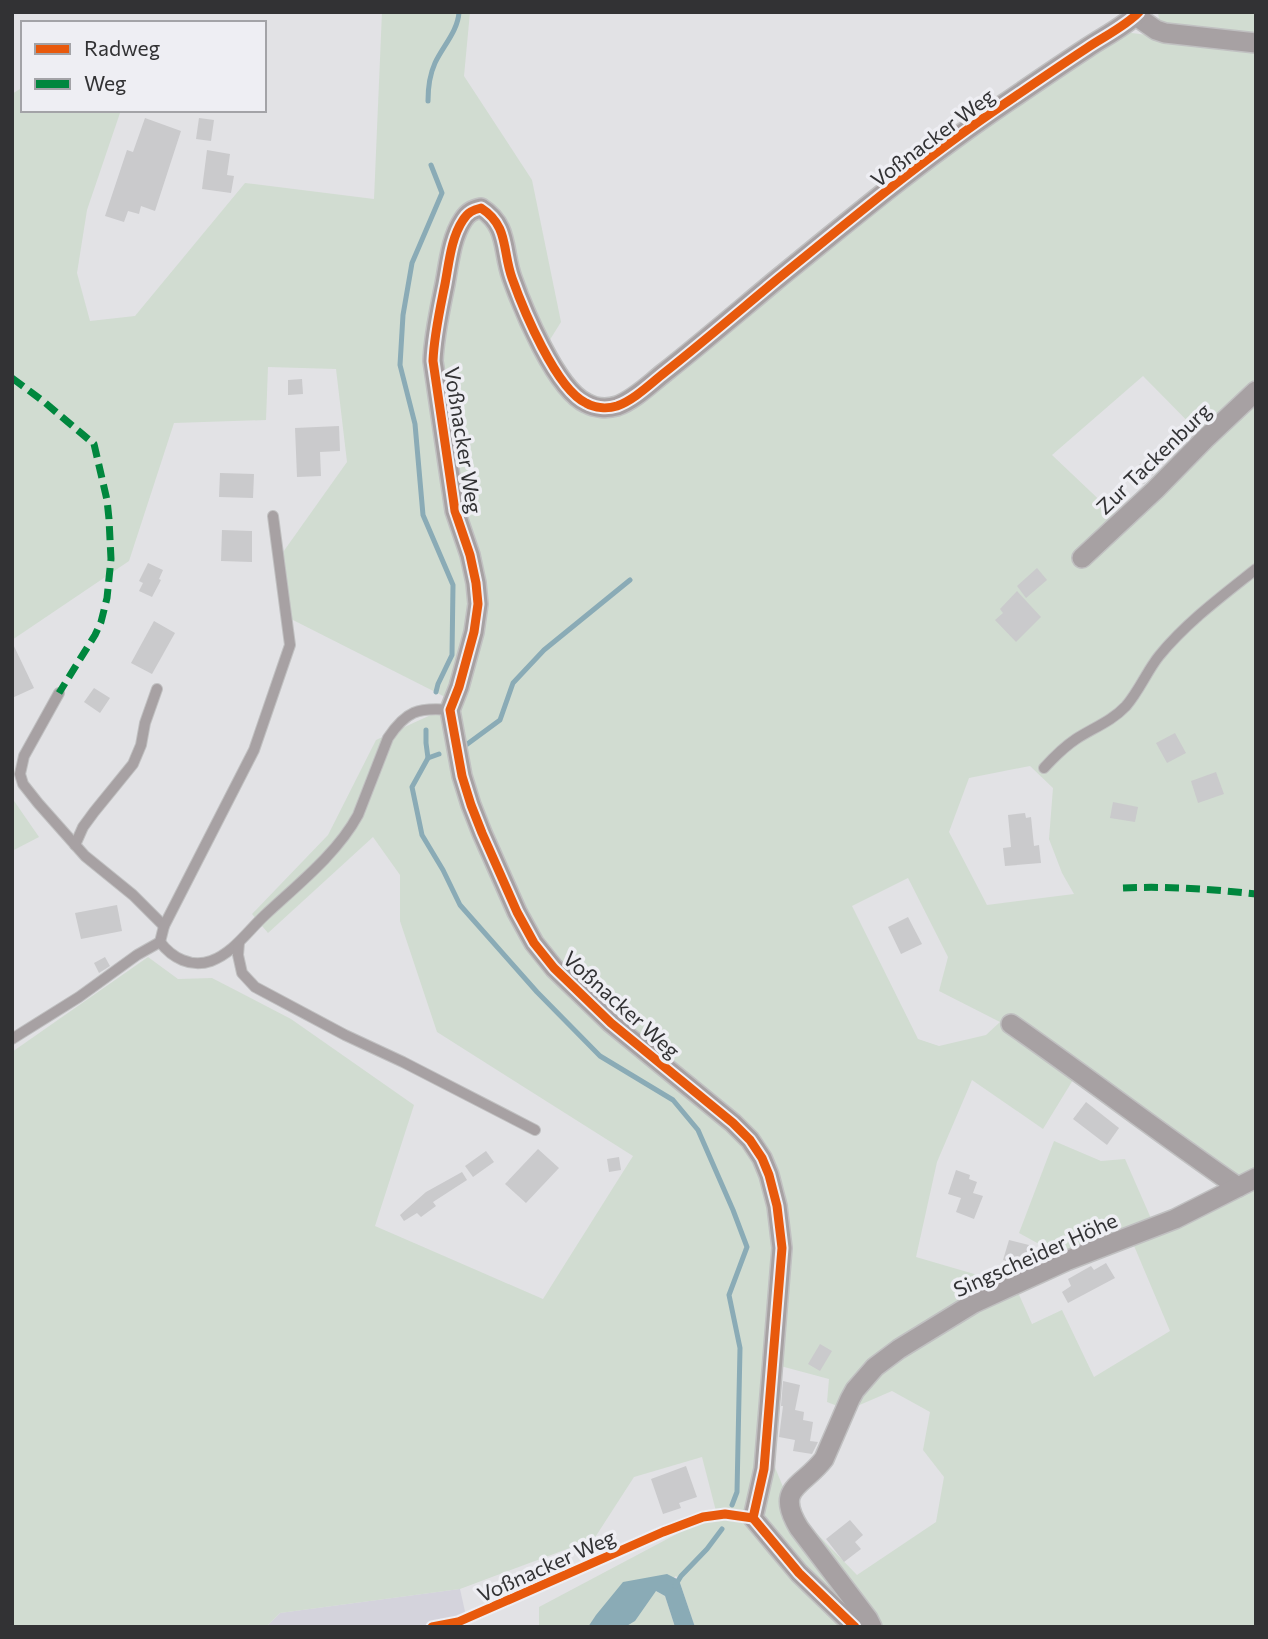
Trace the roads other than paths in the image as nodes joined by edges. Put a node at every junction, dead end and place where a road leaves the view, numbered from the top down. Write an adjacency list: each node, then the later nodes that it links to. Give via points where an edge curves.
1 (1138, 14): 2 (street, via 1166,33); 9 (street, Voßnacker Weg, via 946,144 639,393 618,405 606,408 585,403 563,382 512,279 497,222 481,208 463,219 454,239 433,361 455,512 470,555 478,604 467,660)
2 (1256, 43)
3 (1256, 391): 5 (street, Zur Tackenburg)
4 (273, 516): 12 (lane, via 290,645 254,750)
5 (1082, 558)
6 (1256, 569): 10 (lane, via 1183,630 1127,705 1076,739)
7 (157, 689): 11 (lane, via 132,764 83,827)
8 (59, 692): 11 (lane, via 24,755 20,774 29,792)
9 (450, 710): 14 (lane, via 418,711 396,727 353,825); 19 (street, Voßnacker Weg, via 471,805 534,943 592,1007 733,1123 750,1140 769,1175 782,1248 764,1469)
10 (1044, 768)
11 (75, 845): 12 (lane)
12 (164, 926): 13 (lane)
13 (160, 942): 14 (lane, via 181,961 201,964); 16 (lane)
14 (239, 943): 17 (lane, via 242,973 255,987)
15 (1011, 1024): 18 (street, Singscheider Höhe, via 1178,1145)
16 (12, 1039)
17 (535, 1130)
18 (1247, 1182): 22 (street, Singscheider Höhe, via 1175,1219 974,1303 899,1349 868,1374 850,1399 824,1459 793,1489 788,1504 799,1528)
19 (753, 1518): 20 (lane, Voßnacker Weg, via 703,1517 458,1622); 21 (street, via 799,1573)
20 (432, 1627)
21 (855, 1627)
22 (872, 1627)

